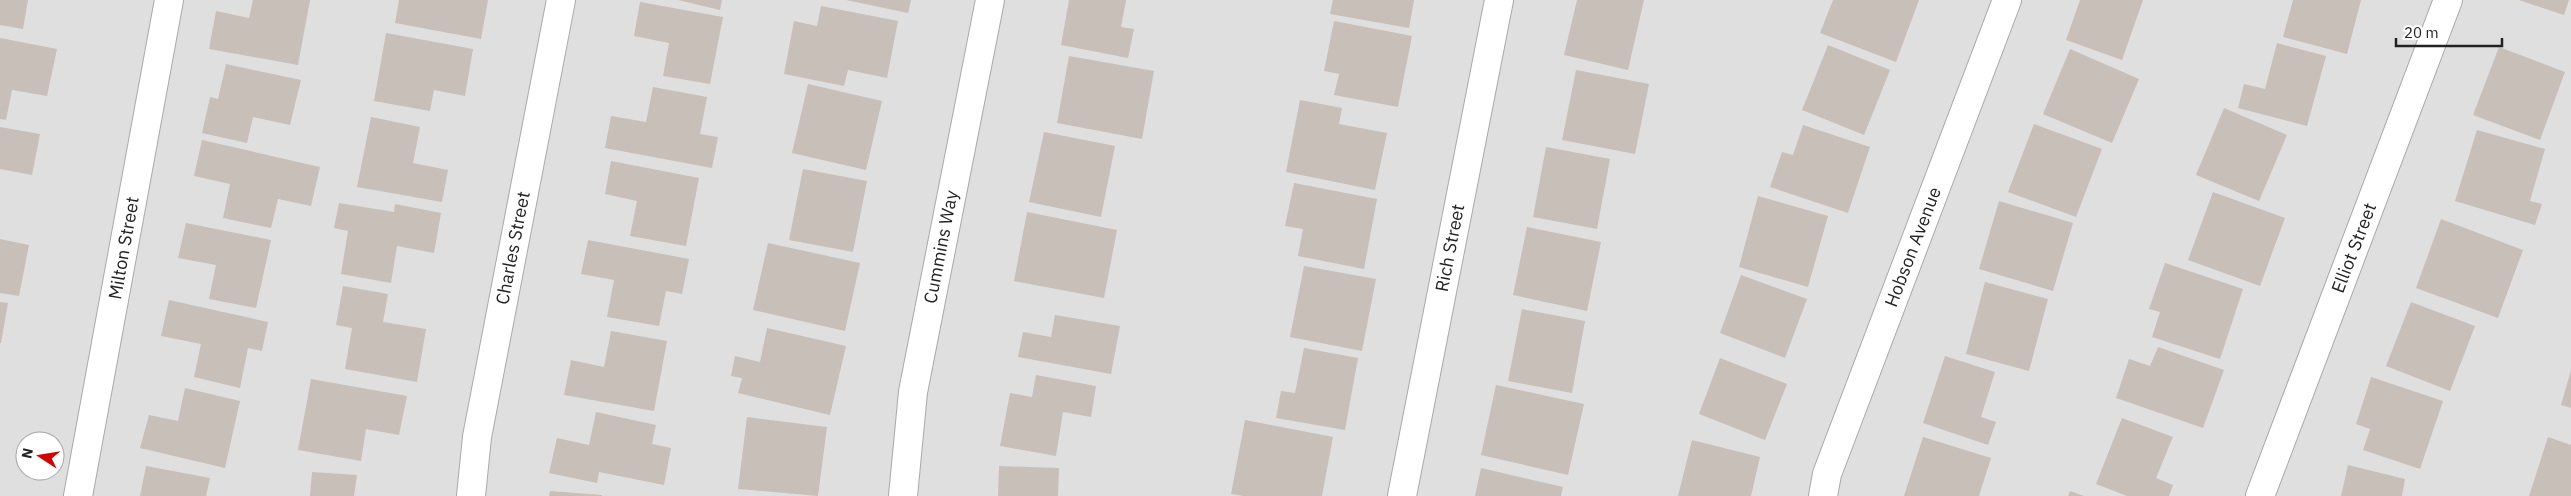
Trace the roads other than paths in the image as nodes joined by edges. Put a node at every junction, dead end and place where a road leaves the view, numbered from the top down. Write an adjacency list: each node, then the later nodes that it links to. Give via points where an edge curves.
1 (169, 0): 7 (street, Milton Street)
2 (561, 0): 8 (street, Charles Street, via 477,437)
3 (990, 0): 9 (street, Cummins Way, via 913,392)
4 (1499, 0): 10 (street, Rich Street)
5 (2007, 0): 11 (street, Hobson Avenue, via 1827,474)
6 (2448, 0): 12 (street, Elliot Street)
7 (78, 496)
8 (471, 496)
9 (904, 496)
10 (1402, 496)
11 (1823, 496)
12 (2260, 496)

